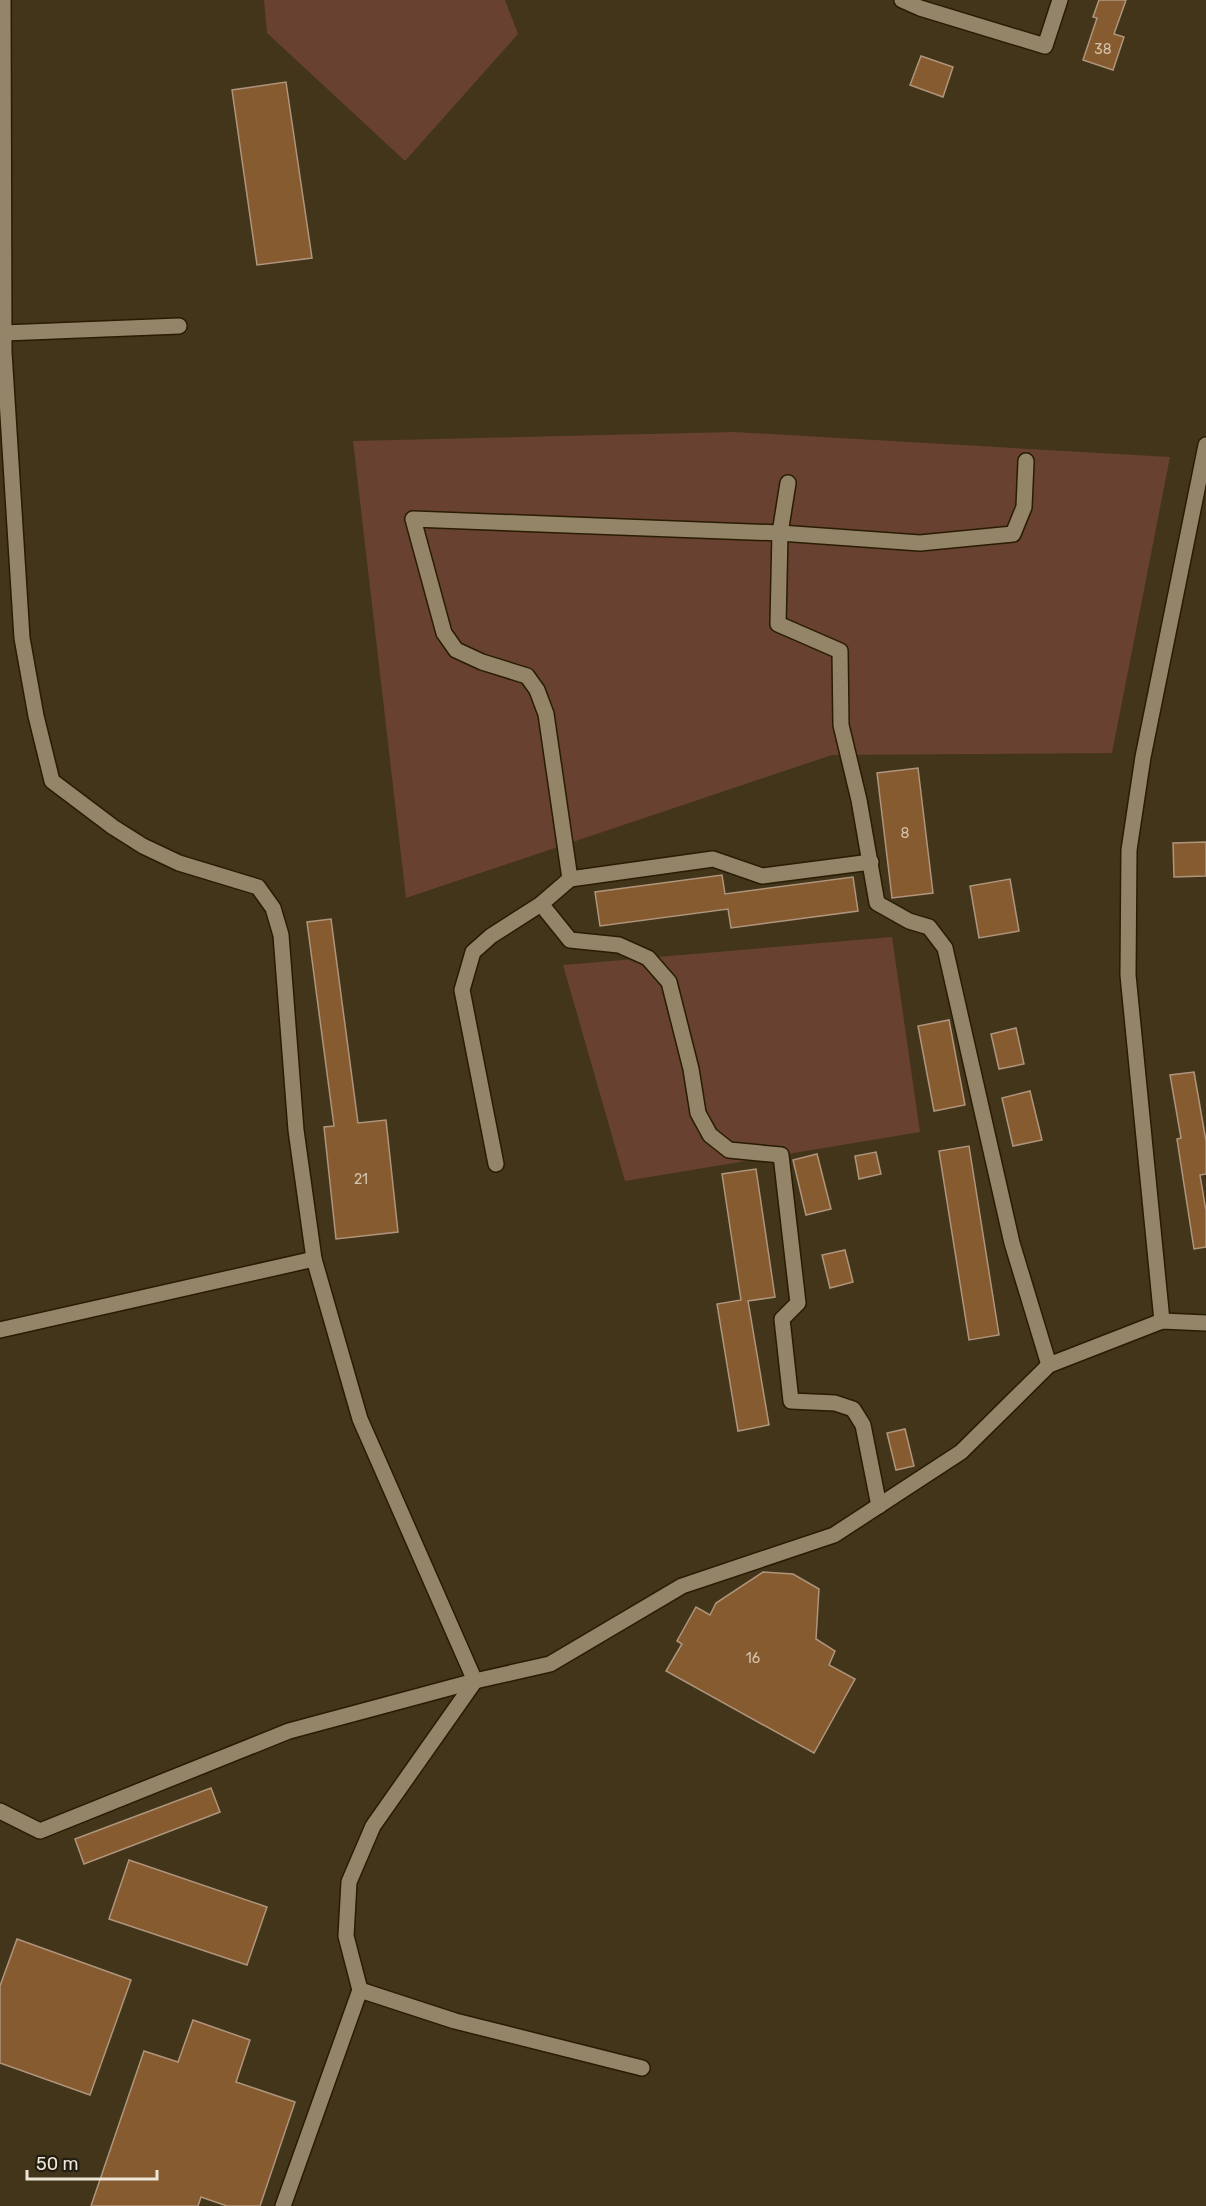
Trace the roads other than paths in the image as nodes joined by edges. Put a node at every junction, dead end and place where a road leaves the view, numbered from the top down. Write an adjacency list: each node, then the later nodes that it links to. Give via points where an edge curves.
1 (3, 0): 4 (street)
2 (902, 0): 3 (street, via 1045,46)
3 (1060, 0)
4 (2, 214): 6 (street)
5 (179, 326): 6 (street)
6 (4, 333): 10 (street)
7 (1206, 445): 17 (street, via 1143,757 1129,850 1128,975)
8 (1026, 461): 11 (street, via 1024,507 1013,534 920,543)
9 (788, 483): 11 (street)
10 (8, 521): 16 (street, via 22,638 52,781 143,846 179,863 258,887 273,908 281,935 296,1130)
11 (780, 533): 12 (street, via 778,624 840,651 841,725); 13 (street, via 413,519 444,633 456,650 526,676 537,690 546,714)
12 (871, 862): 13 (street, via 762,876 713,859); 20 (street, via 877,903 929,927 945,948 1012,1243)
13 (570, 879): 14 (street)
14 (541, 904): 15 (street, via 473,952 462,990); 21 (street, via 570,940 619,945 648,958 669,982 692,1069 698,1113 710,1135 729,1150 781,1155 798,1303 782,1319 790,1401 853,1408 862,1425)
15 (496, 1164)
16 (314, 1259): 19 (street); 22 (street, via 360,1419)
17 (1162, 1321): 18 (street); 20 (street)
18 (1206, 1323)
19 (0, 1330)
20 (1049, 1365): 21 (street, via 961,1452)
21 (879, 1506): 22 (street, via 834,1535 682,1586 550,1664)
22 (475, 1680): 23 (street, via 289,1731 40,1831); 24 (street, via 373,1826 349,1882 346,1936)
23 (0, 1811)
24 (360, 1990): 25 (street, via 455,2021); 26 (street)
25 (642, 2068)
26 (283, 2206)

